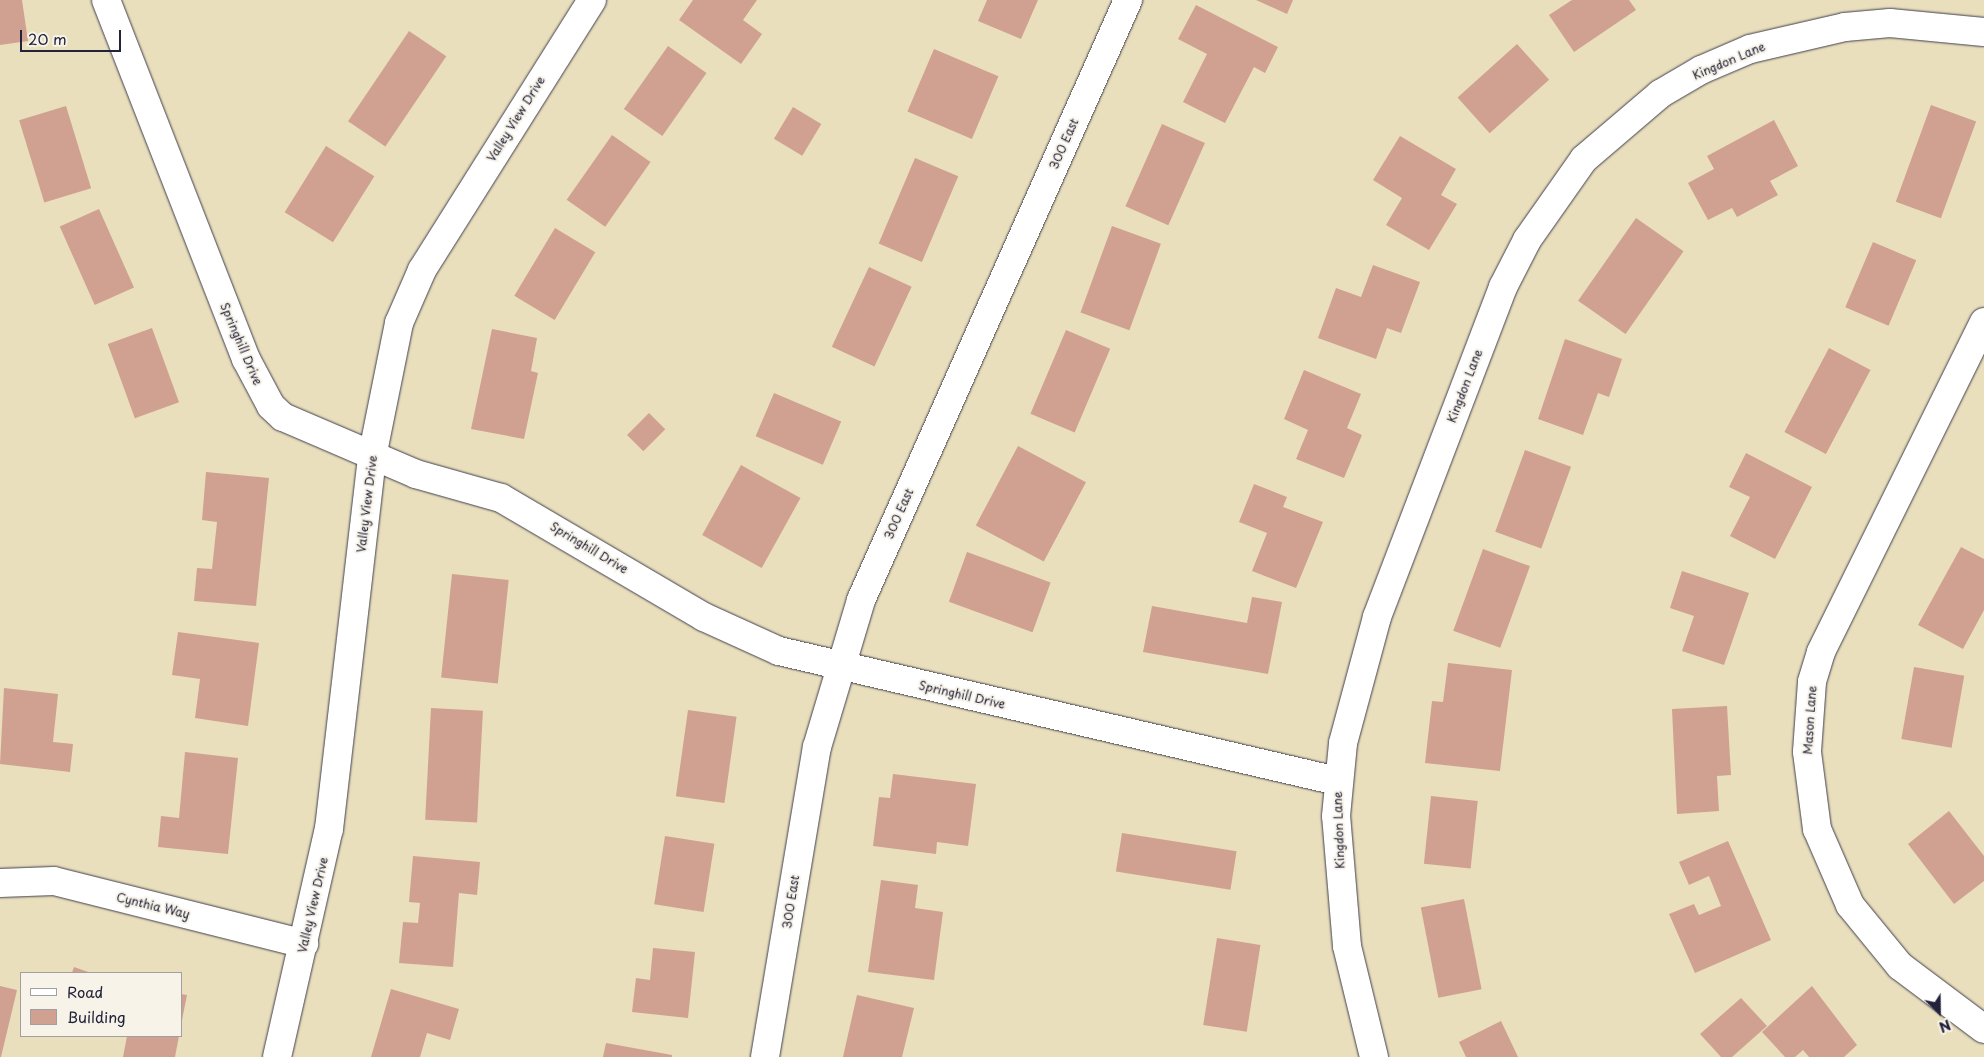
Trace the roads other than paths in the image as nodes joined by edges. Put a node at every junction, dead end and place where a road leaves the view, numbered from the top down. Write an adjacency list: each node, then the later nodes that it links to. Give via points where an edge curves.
1 (106, 0): 6 (street, Springhill Drive, via 259,387 283,417)
2 (592, 0): 6 (street, Valley View Drive, via 409,295 391,351)
3 (1128, 0): 7 (street, 300 East, via 861,600)
4 (1984, 32): 8 (street, Kingdon Lane, via 1890,23 1818,32 1750,49 1660,94 1584,159 1527,240 1503,287 1377,616 1352,705)
5 (1984, 322): 11 (street, Mason Lane, via 1821,652 1812,682 1807,752 1816,829 1850,905 1900,966)
6 (372, 457): 7 (street, Springhill Drive, via 502,498 729,630 779,651); 10 (street, Valley View Drive, via 329,829)
7 (841, 667): 8 (street, Springhill Drive); 13 (street, 300 East, via 817,747)
8 (1337, 781): 14 (street, Kingdon Lane, via 1347,946)
9 (0, 883): 10 (street, Cynthia Way, via 54,881)
10 (304, 944): 12 (street, Valley View Drive)
11 (1984, 1029)
12 (277, 1057)
13 (765, 1057)
14 (1374, 1057)

